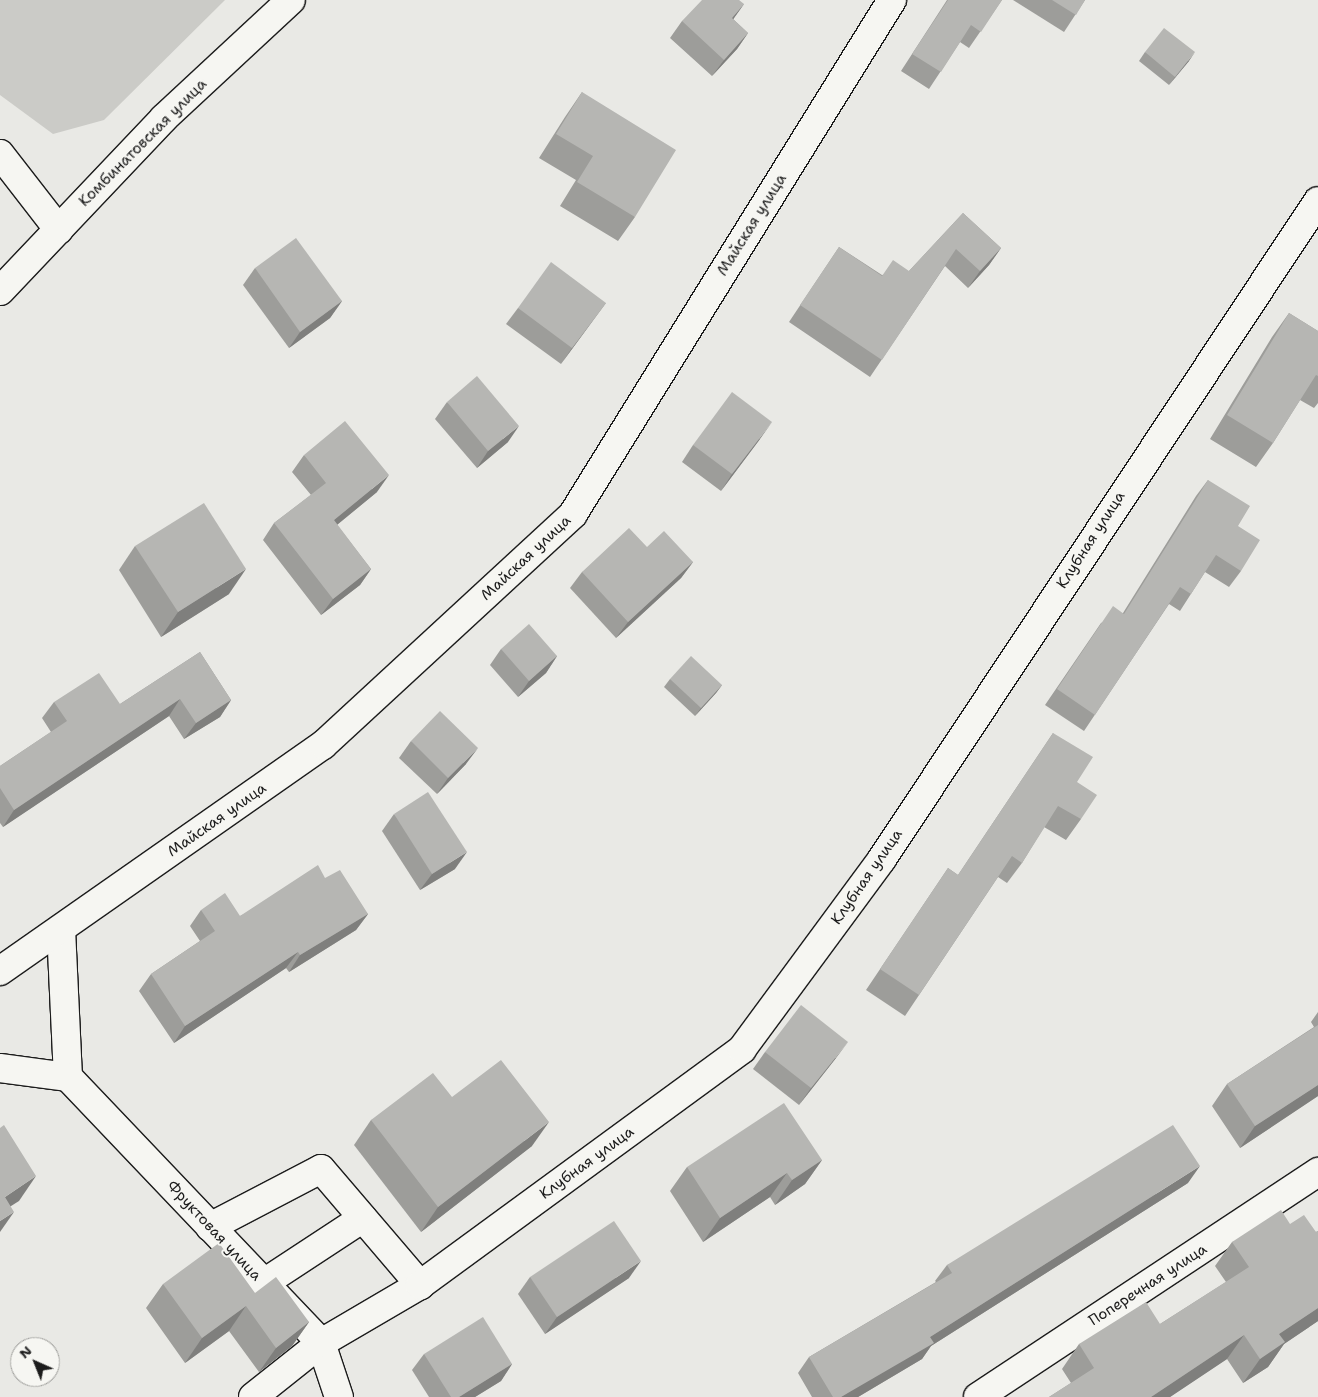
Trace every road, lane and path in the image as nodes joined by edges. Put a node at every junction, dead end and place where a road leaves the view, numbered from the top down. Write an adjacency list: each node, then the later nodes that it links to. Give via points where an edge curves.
1 (291, 0): 5 (street, Комбинатовская улица, via 164,118)
2 (892, 0): 7 (street, Майская улица, via 574,514 323,745)
3 (0, 154): 5 (street)
4 (1318, 201): 15 (street, Клубная улица, via 882,859 742,1050)
5 (59, 230): 6 (street, Комбинатовская улица)
6 (0, 291)
7 (61, 929): 8 (street, Майская улица); 10 (street)
8 (0, 971)
9 (0, 1068): 10 (street)
10 (68, 1076): 13 (street, Фруктовая улица)
11 (1318, 1172): 19 (street, Поперечная улица)
12 (362, 1218): 13 (street, via 321,1169); 14 (street); 15 (street)
13 (210, 1227): 14 (street, Фруктовая улица)
14 (264, 1283): 16 (street, Фруктовая улица)
15 (420, 1285): 16 (street, Клубная улица)
16 (320, 1344): 17 (street, Клубная улица); 18 (street, Фруктовая улица)
17 (253, 1397)
18 (339, 1397)
19 (978, 1397)

